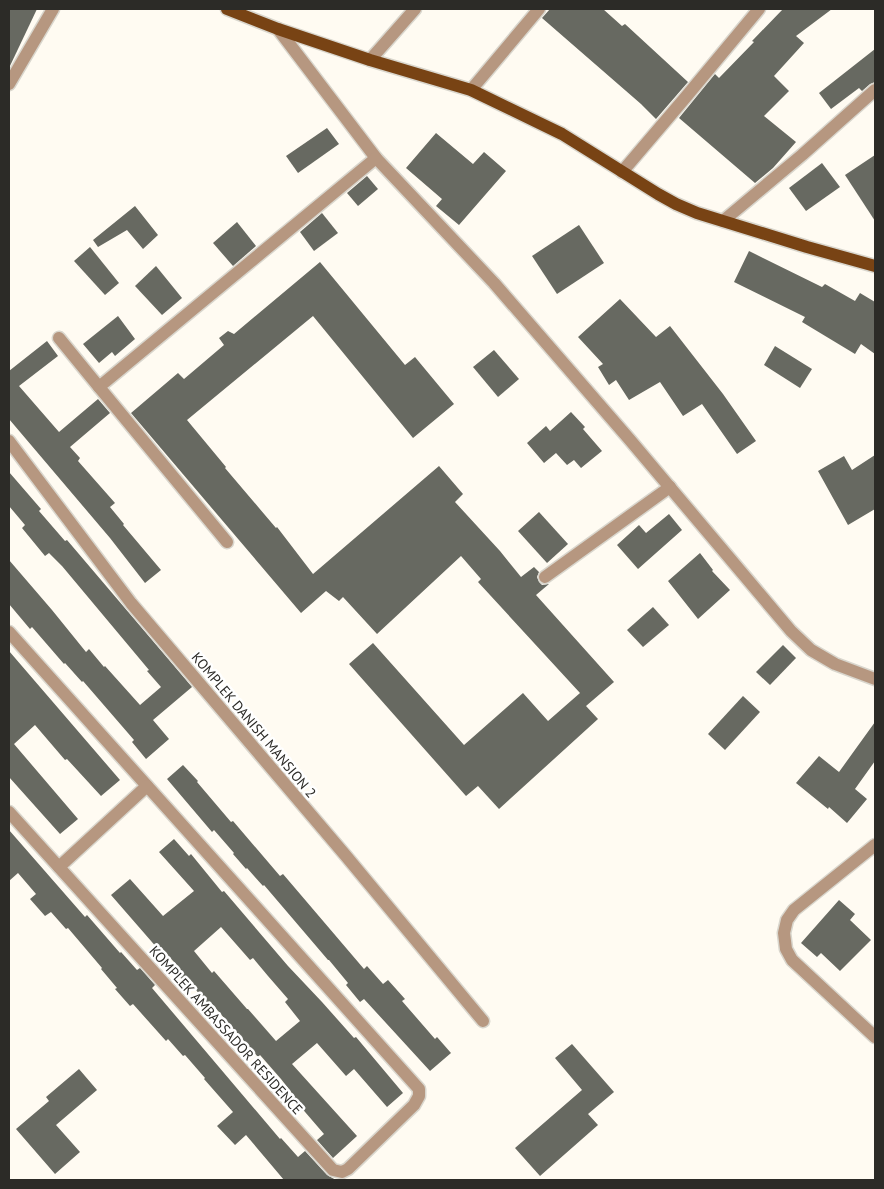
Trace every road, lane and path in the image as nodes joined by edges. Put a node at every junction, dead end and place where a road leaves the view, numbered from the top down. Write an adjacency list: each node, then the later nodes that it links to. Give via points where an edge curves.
1 (53, 9): 8 (street)
2 (227, 9): 6 (main road)
3 (415, 9): 7 (street)
4 (539, 9): 9 (street)
5 (759, 9): 12 (street)
6 (278, 30): 7 (main road); 11 (street)
7 (370, 60): 9 (main road)
8 (9, 84)
9 (471, 90): 12 (main road, via 562,134)
10 (875, 90): 13 (street)
11 (376, 158): 16 (street); 18 (street, via 494,283)
12 (622, 172): 13 (main road, via 676,204)
13 (723, 221): 14 (main road)
14 (875, 266)
15 (59, 338): 16 (street)
16 (99, 387): 19 (street)
17 (9, 441): 27 (street, KOMPLEK DANISH MANSION 2, via 131,602)
18 (670, 487): 20 (street); 22 (street, via 791,631 811,650 835,664)
19 (227, 542)
20 (545, 577)
21 (9, 632): 23 (street)
22 (875, 679)
23 (147, 786): 26 (street); 26 (street, KOMPLEK AMBASSADOR RESIDENCE, via 419,1089 414,1106 348,1169 342,1172 333,1170)
24 (9, 812): 26 (street, KOMPLEK AMBASSADOR RESIDENCE)
25 (875, 845): 28 (street, via 794,910 784,933 786,949 792,960)
26 (59, 867)
27 (483, 1022)
28 (875, 1037)

